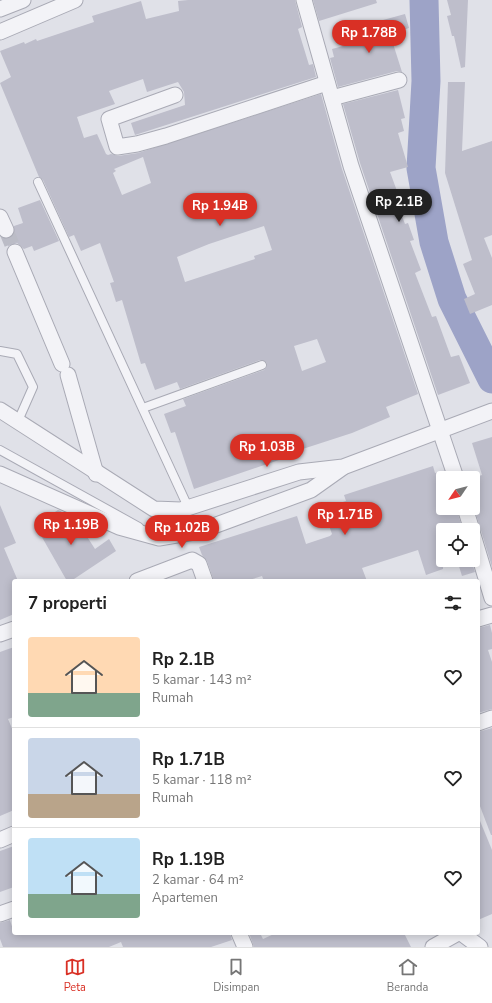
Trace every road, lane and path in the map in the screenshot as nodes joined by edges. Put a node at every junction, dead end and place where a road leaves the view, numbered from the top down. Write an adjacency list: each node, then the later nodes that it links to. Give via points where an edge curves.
1 (23, 0): 4 (street)
2 (75, 0): 5 (street)
3 (304, 0): 7 (street)
4 (0, 9)
5 (0, 32)
6 (399, 80): 9 (street)
7 (327, 83): 8 (street, via 166,136 117,148 109,119); 9 (street)
8 (174, 95)
9 (332, 98): 18 (street, via 351,166)
10 (38, 182): 14 (lane)
11 (16, 252): 23 (street, via 65,369)
12 (0, 351): 17 (lane, via 17,354 33,387)
13 (262, 365): 14 (lane)
14 (143, 408): 24 (lane)
15 (0, 410): 17 (street)
16 (490, 412): 18 (street)
17 (18, 421): 23 (street)
18 (441, 430): 20 (street); 21 (street)
19 (0, 450): 25 (lane)
20 (343, 467): 24 (street, via 299,472); 25 (street, via 311,490 200,531)
21 (454, 471)
22 (0, 474): 25 (street, via 120,527)
23 (96, 474): 24 (street, via 154,509)
24 (188, 508)
25 (160, 538)
26 (480, 561): 29 (street)
27 (142, 579): 28 (street, via 192,560 199,564)
28 (204, 579)
29 (486, 583): 30 (street)
30 (492, 598)
31 (492, 615): 32 (street)
32 (480, 618)
33 (12, 630): 34 (street)
34 (0, 634)
35 (492, 718): 36 (street)
36 (480, 722)
37 (12, 835): 38 (street)
38 (0, 840)
39 (12, 910): 40 (street)
40 (0, 914)
41 (240, 935): 44 (street)
42 (455, 935): 45 (street)
43 (462, 935): 46 (street)
44 (245, 947)
45 (433, 947)
46 (480, 947)

